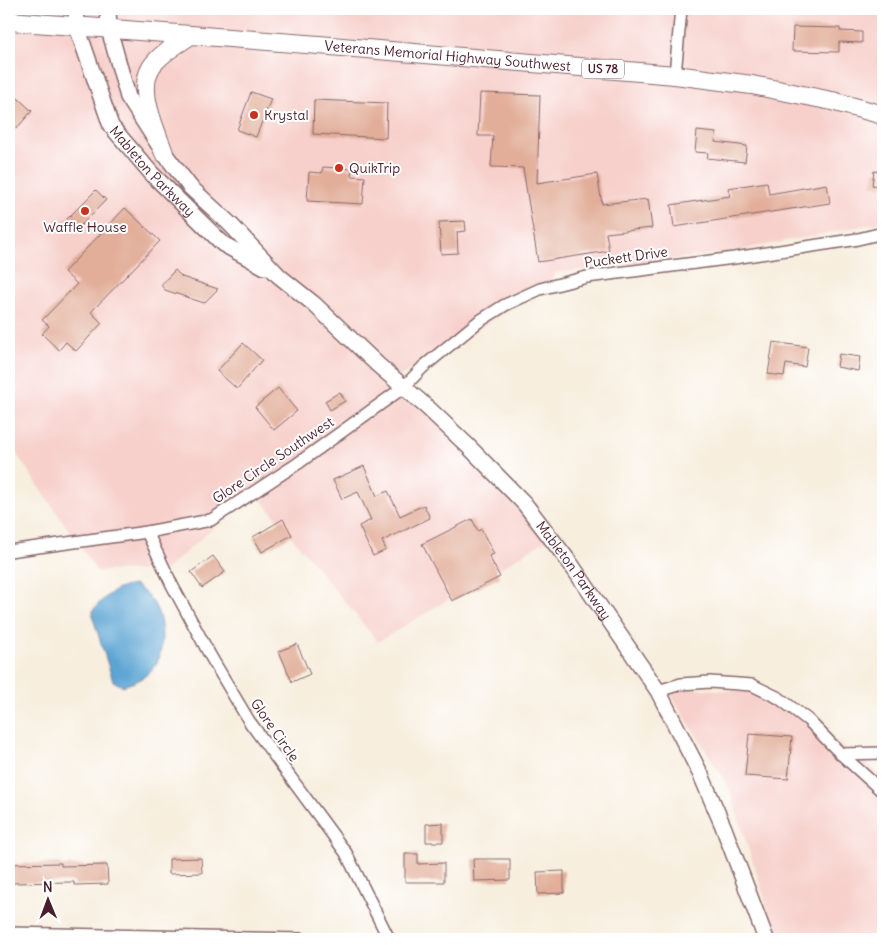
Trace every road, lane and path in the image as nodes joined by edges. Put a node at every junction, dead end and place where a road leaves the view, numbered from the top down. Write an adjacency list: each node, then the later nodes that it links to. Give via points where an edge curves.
1 (76, 9): 5 (main road, Mableton Parkway)
2 (108, 9): 6 (main road, Mableton Parkway)
3 (681, 9): 8 (street)
4 (9, 21): 5 (main road, Veterans Memorial Highway Southwest / US 78)
5 (77, 27): 6 (main road, Veterans Memorial Highway Southwest / US 78); 12 (main road, Mableton Parkway, via 111,126 152,174 223,244)
6 (109, 29): 7 (main road, Veterans Memorial Highway Southwest / US 78); 10 (main road, Mableton Parkway, via 128,97)
7 (191, 35): 8 (main road, Veterans Memorial Highway Southwest / US 78); 10 (main road, via 166,52 147,74 147,105)
8 (675, 75): 9 (main road, Veterans Memorial Highway Southwest / US 78, via 832,100)
9 (883, 115)
10 (164, 153): 12 (main road, Mableton Parkway, via 190,187)
11 (883, 233): 13 (street, Puckett Drive, via 734,258 587,277 540,289 478,322)
12 (279, 276): 13 (main road, Mableton Parkway)
13 (404, 387): 14 (street, Glore Circle Southwest, via 297,464 211,520); 16 (main road, Mableton Parkway, via 524,503 570,563)
14 (147, 532): 15 (street, Glore Circle Southwest); 22 (street, Glore Circle, via 172,585 249,721 346,853)
15 (9, 551)
16 (658, 691): 18 (street, via 681,684 710,682 752,685 779,698 808,720); 24 (main road, Mableton Parkway, via 724,826)
17 (883, 753): 18 (street)
18 (841, 754): 19 (street)
19 (883, 792)
20 (9, 933): 21 (street)
21 (303, 939)
22 (389, 939)
23 (754, 939): 24 (street)
24 (766, 939)

